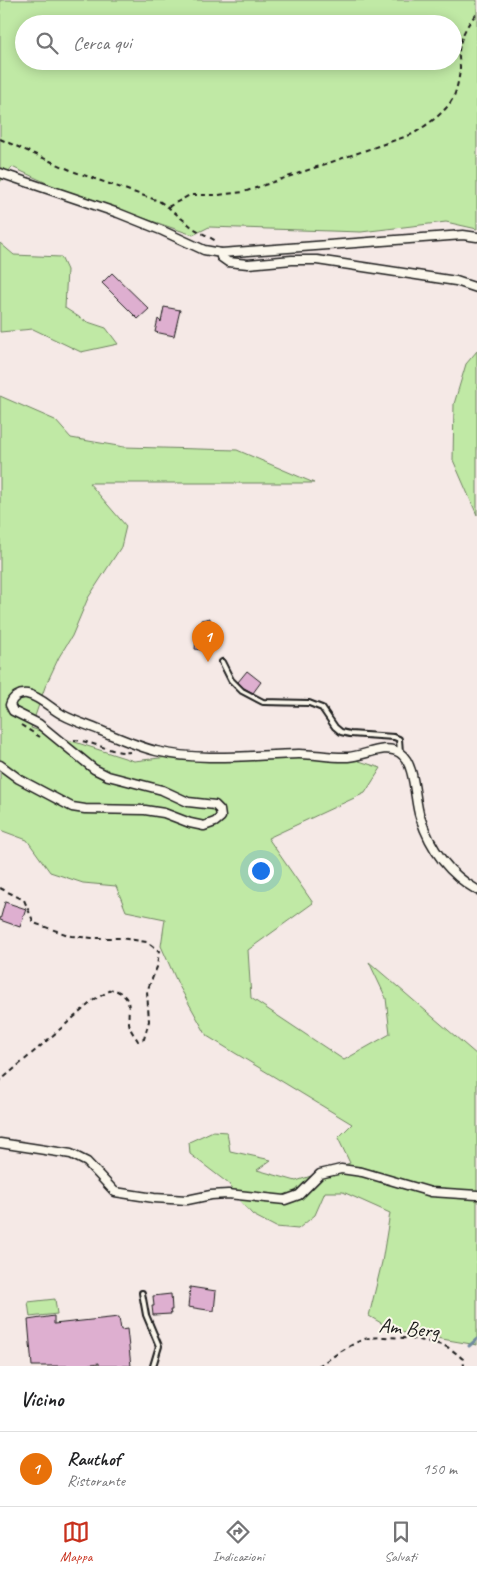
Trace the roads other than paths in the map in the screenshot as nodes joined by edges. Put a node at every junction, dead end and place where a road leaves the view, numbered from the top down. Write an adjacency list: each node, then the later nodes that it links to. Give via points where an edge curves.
1 (0, 173): 3 (street, via 118,213 204,250)
2 (477, 237): 3 (street, via 463,235)
3 (221, 253): 4 (street, via 223,260 238,264 317,260 456,281)
4 (477, 288)
5 (222, 662): 6 (lane, via 231,680 254,698 263,702 309,703 322,708 341,732 394,737 399,740)
6 (400, 753): 7 (street, via 380,750 346,757 302,754 205,758 176,754 141,747 64,716 38,698 26,694 17,695 11,701 13,711 39,724 94,770 162,790 188,802 214,806 220,810 221,818 204,826 145,810 72,807 19,779); 8 (street, via 410,770 420,817 432,844 446,866)
7 (0, 765)
8 (477, 890)
9 (0, 1143): 10 (street, via 72,1154 87,1162 115,1192 154,1198 186,1200 228,1194 285,1200 299,1195 320,1174 341,1169 431,1192)
10 (477, 1195)
11 (142, 1293): 12 (lane, via 146,1315 159,1346)
12 (153, 1366)

